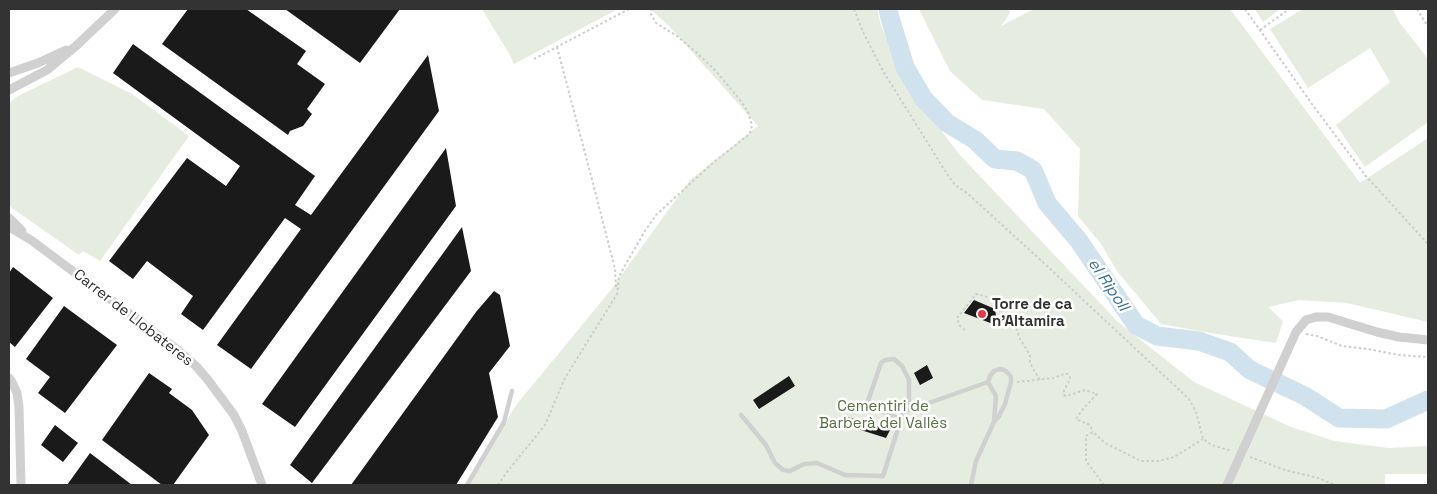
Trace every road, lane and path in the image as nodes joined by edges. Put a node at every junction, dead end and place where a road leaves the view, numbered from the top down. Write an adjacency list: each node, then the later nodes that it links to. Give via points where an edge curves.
1 (115, 9): 10 (street)
2 (629, 9): 11 (path)
3 (651, 9): 19 (path, via 656,23 677,36 715,70 740,100 752,125 747,136 656,215 619,277)
4 (854, 9): 34 (path, via 883,71 955,185 1190,399)
5 (1245, 9): 9 (path)
6 (1289, 9): 9 (path)
7 (1417, 9): 8 (path)
8 (1428, 27)
9 (1260, 30): 18 (path, via 1364,175)
10 (77, 45): 13 (street); 14 (street, via 47,70)
11 (557, 47): 12 (path); 19 (path, via 614,269)
12 (534, 59)
13 (9, 74)
14 (9, 90)
15 (9, 218): 17 (street, Carrer de Llobateres)
16 (9, 228): 17 (street, Carrer de Llobateres)
17 (32, 240): 38 (street, Carrer de Llobateres, via 196,366 234,415)
18 (1428, 244)
19 (617, 294): 40 (path, via 565,378 545,425)
20 (965, 330): 25 (path, via 957,318 976,294 999,300 1001,309 1012,316)
21 (1296, 332): 22 (street, via 1306,320 1328,317 1377,332); 23 (path, via 1342,346); 43 (street)
22 (1428, 340)
23 (1428, 357)
24 (9, 378): 37 (street, via 17,393 19,407)
25 (1040, 380): 27 (path); 33 (path, via 1068,374 1070,379 1064,395 1085,390 1096,394 1076,419 1090,425)
26 (988, 382): 27 (lane, via 998,369 1008,373); 29 (lane); 32 (lane, via 996,396)
27 (1011, 382): 32 (lane)
28 (512, 391): 39 (lane, via 504,422)
29 (909, 410): 31 (lane); 31 (lane, via 909,380 902,366 894,360 881,362 868,404)
30 (741, 415): 31 (lane, via 783,470 817,463 845,475 883,476)
31 (901, 419)
32 (994, 422): 41 (lane, via 976,461)
33 (1092, 432): 34 (path, via 1105,443 1141,461 1159,461 1174,456); 42 (path, via 1086,436 1086,461)
34 (1203, 439): 35 (path)
35 (1212, 445)
36 (1261, 461): 44 (path)
37 (21, 485)
38 (262, 485)
39 (467, 485)
40 (498, 485)
41 (971, 485)
42 (1104, 485)
43 (1227, 485)
44 (1336, 485)

